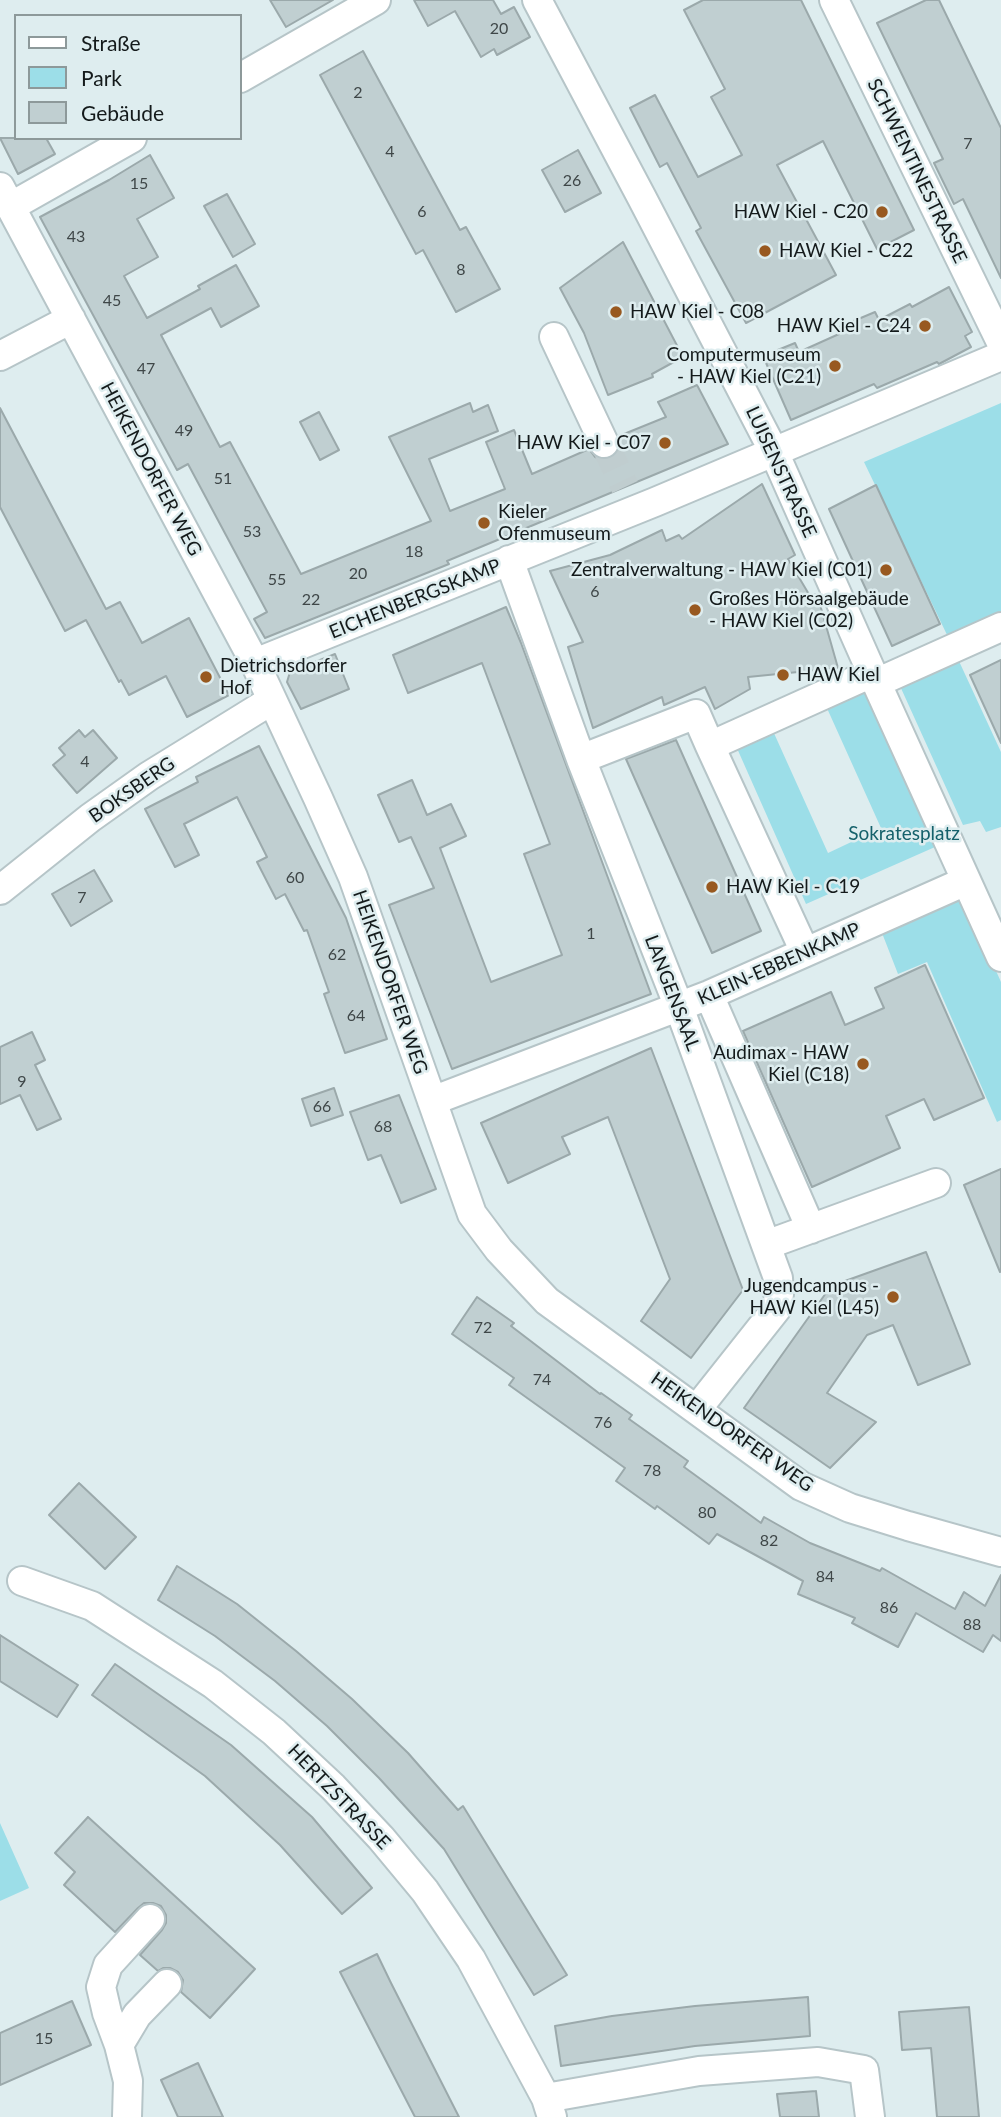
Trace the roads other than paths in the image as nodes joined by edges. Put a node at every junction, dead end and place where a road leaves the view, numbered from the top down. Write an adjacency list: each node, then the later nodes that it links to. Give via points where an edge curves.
1 (376, 0): 4 (street)
2 (537, 0): 13 (street, LUISENSTRASSE)
3 (834, 0): 9 (street, SCHWENTINESTRASSE)
4 (242, 77)
5 (128, 140): 6 (street)
6 (5, 197): 7 (street, HEIKENDORFER WEG)
7 (71, 319): 10 (street); 16 (street, HEIKENDORFER WEG)
8 (554, 337): 12 (street)
9 (1001, 342)
10 (0, 356)
11 (1001, 356): 13 (street, EICHENBERGSKAMP)
12 (604, 443)
13 (774, 452): 14 (street, EICHENBERGSKAMP, via 630,498); 17 (street, LUISENSTRASSE)
14 (509, 560): 16 (street, EICHENBERGSKAMP); 20 (street, LANGENSAAL)
15 (1001, 627): 17 (street)
16 (254, 663): 18 (street, HEIKENDORFER WEG)
17 (874, 678): 19 (street); 21 (street, LUISENSTRASSE)
18 (272, 700): 22 (street, BOKSBERG, via 149,776); 27 (street, HEIKENDORFER WEG, via 353,877)
19 (710, 746): 20 (street, via 695,715); 23 (street)
20 (581, 759): 26 (street, LANGENSAAL)
21 (966, 881): 23 (street, KLEIN-EBBENKAMP); 24 (street, LUISENSTRASSE)
22 (0, 890)
23 (805, 953): 25 (street, KLEIN-EBBENKAMP)
24 (1001, 957)
25 (709, 995): 26 (street, KLEIN-EBBENKAMP); 29 (street)
26 (678, 1007): 27 (street, KLEIN-EBBENKAMP); 30 (street, LANGENSAAL)
27 (432, 1101): 31 (street, HEIKENDORFER WEG, via 472,1214 499,1250 547,1301)
28 (936, 1183): 29 (street)
29 (811, 1228): 30 (street)
30 (766, 1245): 31 (street, LANGENSAAL, via 778,1278 777,1308)
31 (697, 1409): 32 (street, HEIKENDORFER WEG, via 801,1486 849,1508)
32 (1001, 1552)
33 (22, 1581): 37 (street, HERTZSTRASSE, via 92,1606 213,1684 333,1787 425,1891 471,1959)
34 (150, 1919): 36 (street, via 108,1965 101,1987)
35 (167, 1984): 36 (street, via 137,2015)
36 (119, 2045): 38 (street, via 128,2081)
37 (549, 2107): 39 (street, via 699,2071 818,2062 864,2070)
38 (128, 2117)
39 (870, 2117)

